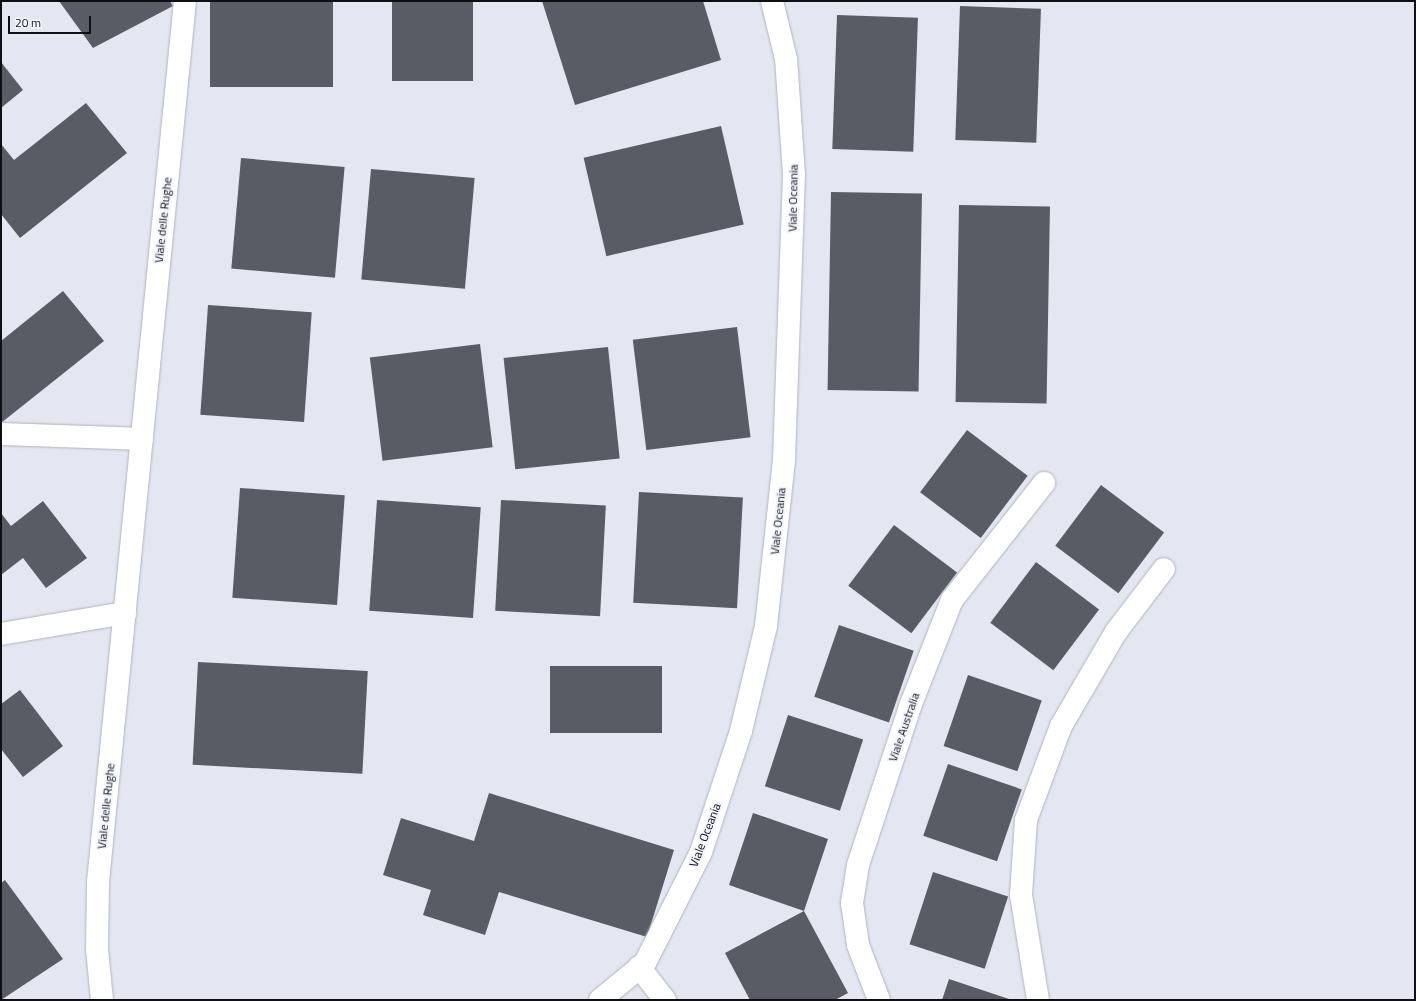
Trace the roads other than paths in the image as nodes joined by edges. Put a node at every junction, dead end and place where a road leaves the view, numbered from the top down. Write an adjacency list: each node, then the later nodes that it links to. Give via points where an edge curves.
1 (185, 1): 4 (street, Viale delle Rughe)
2 (772, 1): 9 (street, Viale Oceania, via 786,59 794,175 784,460 766,626 741,731 701,852 645,962)
3 (1, 434): 4 (street)
4 (142, 439): 7 (street, Viale delle Rughe)
5 (1044, 483): 13 (street, Viale Australia, via 952,600 911,704 858,865 852,903 858,945)
6 (1164, 569): 14 (street, via 1116,632 1061,726 1026,820 1021,895)
7 (125, 613): 8 (street); 10 (street, Viale delle Rughe, via 98,882 97,949)
8 (1, 634)
9 (639, 967): 11 (street, Viale Oceania); 12 (street)
10 (102, 1000)
11 (600, 1000)
12 (665, 1000)
13 (880, 1000)
14 (1038, 1000)

